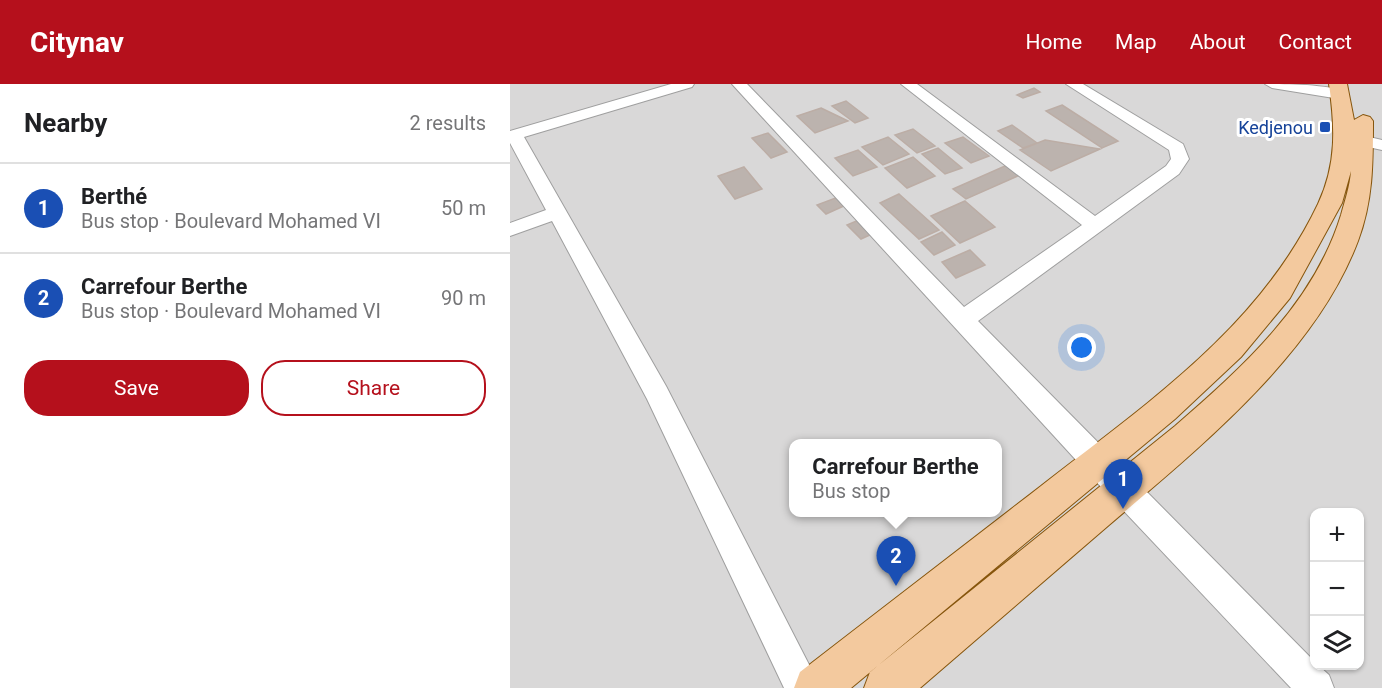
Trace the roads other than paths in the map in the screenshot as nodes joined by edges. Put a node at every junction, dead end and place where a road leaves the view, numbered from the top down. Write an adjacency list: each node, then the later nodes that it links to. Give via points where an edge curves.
1 (687, 84): 7 (street)
2 (739, 84): 12 (street)
3 (908, 84): 10 (street)
4 (1073, 84): 10 (street, via 1177,148 1180,159 1173,171)
5 (1272, 84): 6 (street)
6 (1344, 87): 8 (main road, via 1360,100); 13 (main road, via 1343,160 1330,203 1280,291 1230,349)
7 (512, 136): 9 (street)
8 (1373, 143): 14 (main road, via 1358,211 1338,262 1311,308 1260,370 1194,433)
9 (556, 213): 11 (street); 15 (street, via 657,394)
10 (1096, 226): 12 (street)
11 (510, 230)
12 (963, 320): 13 (street)
13 (1097, 463): 14 (street); 16 (main road)
14 (1124, 489): 17 (main road); 18 (street)
15 (803, 688)
16 (816, 688)
17 (886, 688)
18 (1316, 688)

